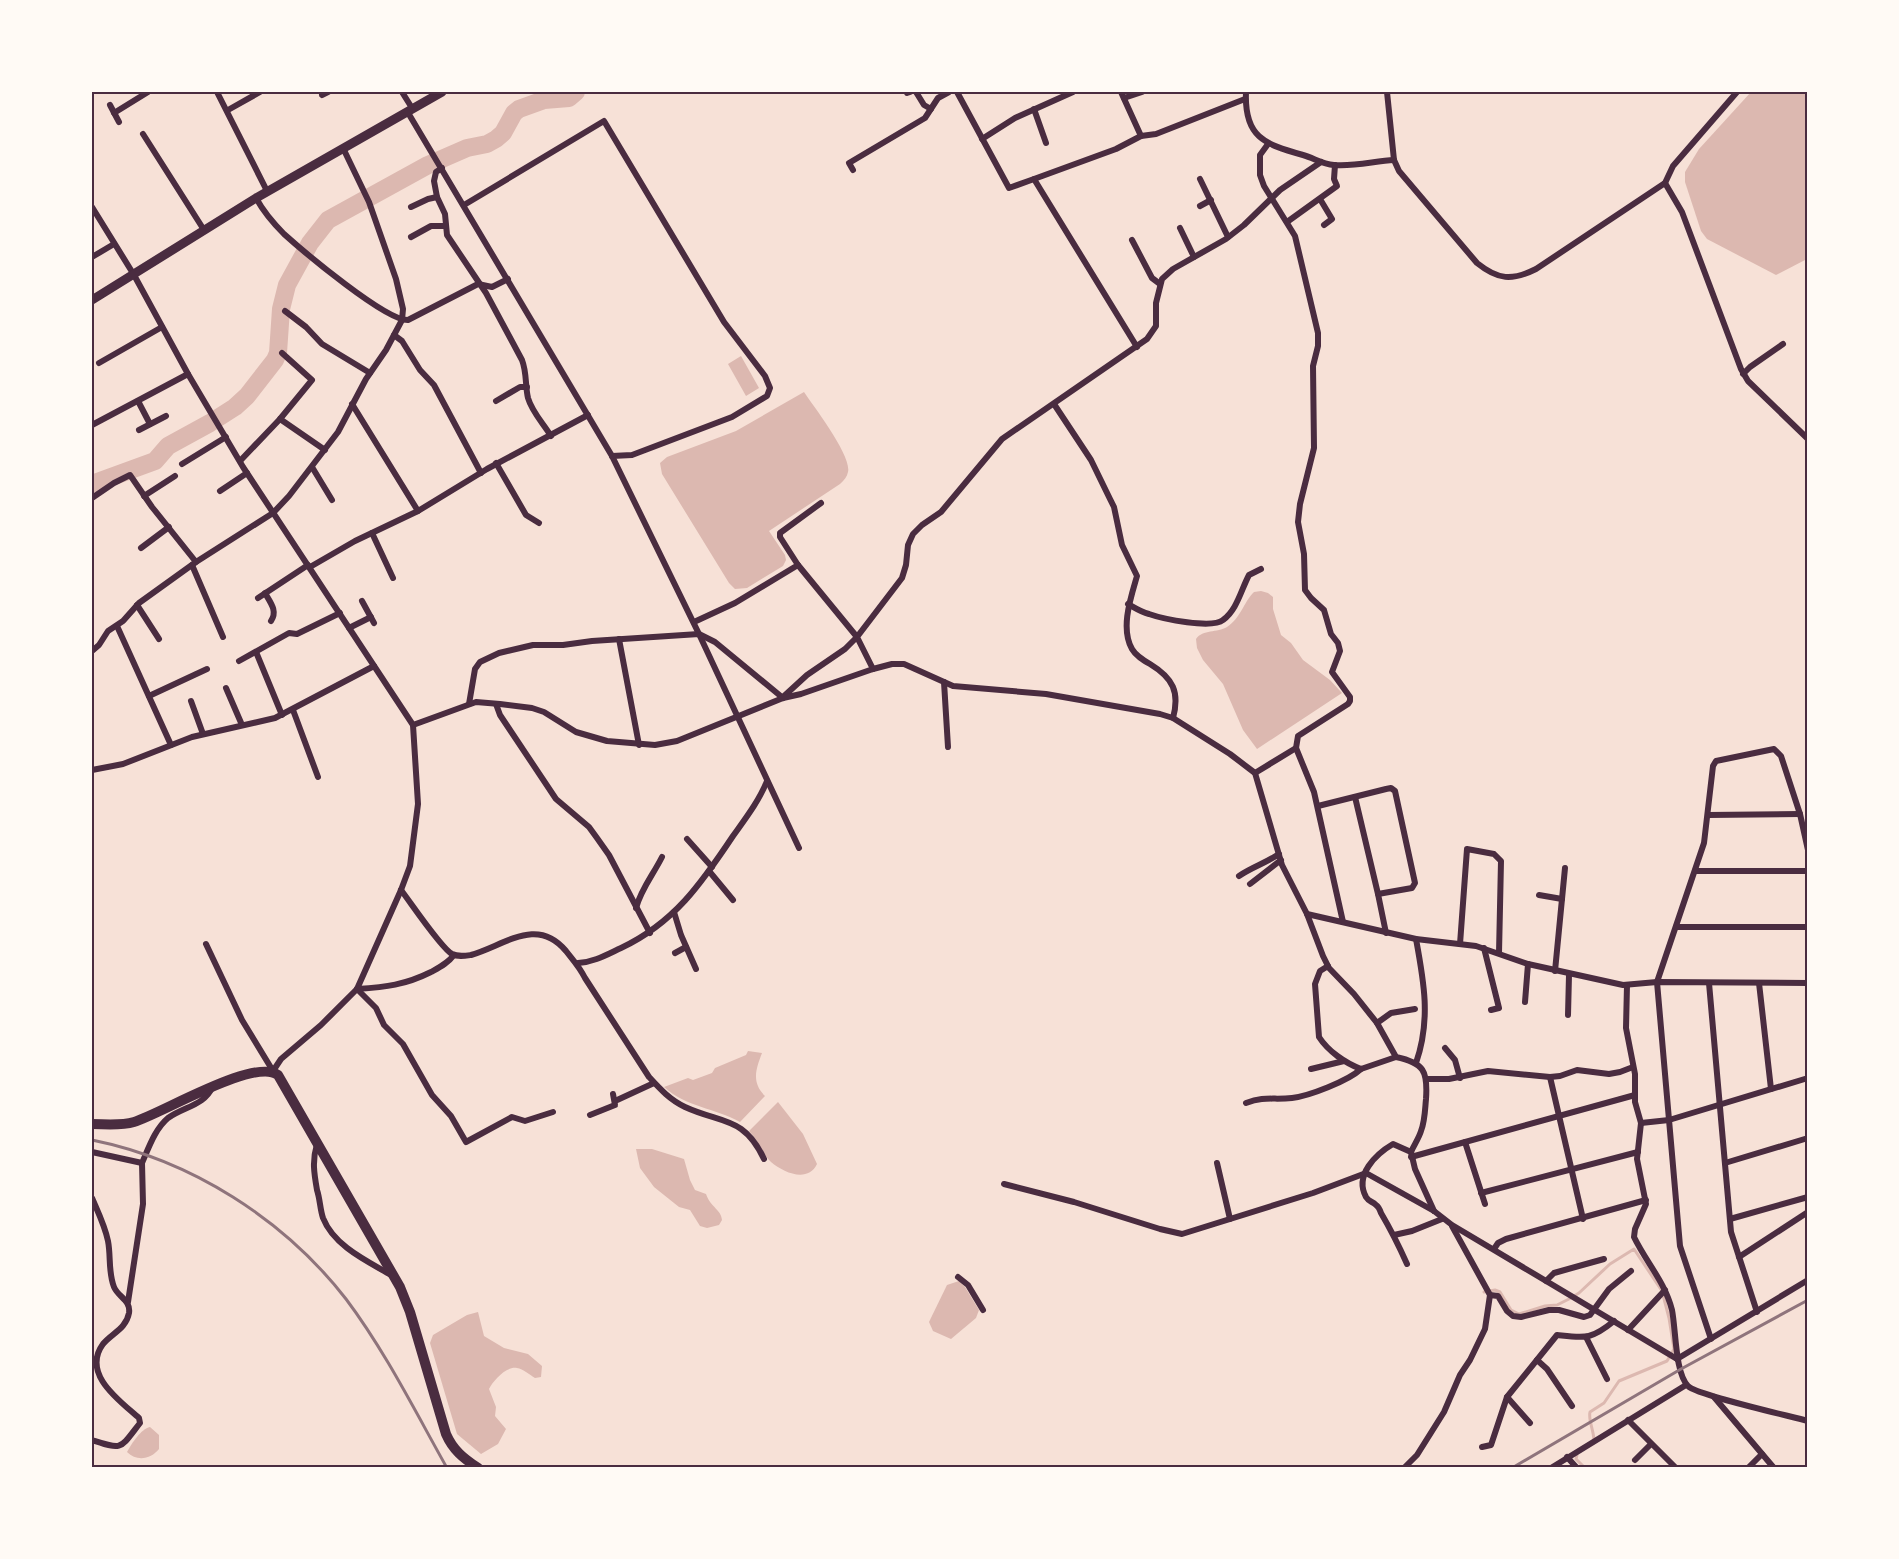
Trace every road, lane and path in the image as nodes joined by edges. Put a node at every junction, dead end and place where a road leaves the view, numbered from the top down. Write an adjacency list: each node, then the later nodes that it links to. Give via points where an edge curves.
1 (148, 92): 20 (street)
2 (217, 92): 18 (street)
3 (260, 92): 18 (street)
4 (402, 92): 19 (street)
5 (442, 92): 19 (main road)
6 (916, 92): 16 (street)
7 (949, 92): 16 (street, via 938,98)
8 (957, 92): 24 (street)
9 (1073, 92): 17 (street)
10 (1142, 92): 13 (street)
11 (1387, 92): 28 (street)
12 (1737, 92): 35 (street, via 1673,166)
13 (1122, 95): 23 (street)
14 (1246, 95): 23 (street, via 1156,134); 26 (street, via 1248,120)
15 (110, 105): 20 (street)
16 (931, 109): 32 (street, via 925,118 849,163)
17 (1035, 109): 24 (street); 25 (street)
18 (228, 110): 36 (street)
19 (410, 110): 27 (main road); 31 (street)
20 (114, 113): 21 (street)
21 (119, 122)
22 (143, 134): 50 (street)
23 (1141, 136): 33 (street)
24 (982, 139): 33 (street, via 1009,188)
25 (1046, 143)
26 (1268, 144): 29 (street); 40 (street, via 1258,165)
27 (343, 148): 36 (main road); 65 (street, via 369,202 396,279 404,309)
28 (1394, 160): 30 (street); 35 (street, via 1409,184 1477,263 1488,272 1511,278 1536,269)
29 (1321, 162): 30 (street); 40 (street)
30 (1335, 165): 39 (street, via 1337,186)
31 (441, 167): 37 (street, via 435,176); 42 (street)
32 (853, 170)
33 (1034, 178): 69 (street)
34 (1200, 179): 41 (street)
35 (1665, 183): 74 (street, via 1682,212)
36 (267, 191): 38 (main road)
37 (437, 197): 45 (street); 48 (street)
38 (256, 198): 50 (main road); 65 (street, via 284,234 372,303)
39 (1320, 199): 46 (street); 47 (street, via 1332,219)
40 (1272, 200): 46 (street); 52 (street)
41 (1211, 201): 43 (street); 52 (street)
42 (464, 205): 60 (street); 90 (street, via 604,121 724,322 768,382 767,396 732,417 632,455)
43 (1200, 206)
44 (92, 207): 55 (street)
45 (411, 207)
46 (1287, 222): 152 (street, via 1295,236 1318,333 1313,366 1314,448 1298,522 1304,554 1303,578 1305,590 1324,610 1338,643 1340,651 1332,672 1350,697 1348,704 1298,736)
47 (1324, 225)
48 (446, 226): 51 (street, via 431,226); 61 (street, via 447,235)
49 (1180, 228): 58 (street)
50 (204, 230): 59 (main road)
51 (411, 237)
52 (1228, 237): 58 (street)
53 (1132, 240): 56 (street)
54 (1144, 243): 56 (street)
55 (114, 244): 57 (street); 59 (street)
56 (1136, 248): 62 (street, via 1152,278)
57 (92, 257)
58 (1194, 257): 62 (street, via 1173,269)
59 (134, 275): 63 (main road); 66 (street)
60 (508, 279): 61 (street, via 492,287); 80 (street)
61 (478, 284): 65 (street); 75 (street, via 522,360)
62 (1161, 284): 69 (street, via 1156,326)
63 (92, 300)
64 (285, 311): 72 (street, via 322,344)
65 (402, 320): 67 (street)
66 (162, 327): 71 (street); 73 (street)
67 (394, 335): 72 (street); 96 (street, via 434,385)
68 (1783, 344): 74 (street)
69 (1137, 347): 79 (street)
70 (282, 353): 82 (street, via 312,381)
71 (99, 363)
72 (370, 373): 78 (street)
73 (188, 374): 76 (street); 88 (street)
74 (1743, 374): 86 (street)
75 (527, 387): 77 (street); 87 (street, via 533,411)
76 (138, 400): 83 (street); 84 (street)
77 (496, 401)
78 (352, 404): 89 (street); 103 (street)
79 (1054, 404): 117 (street, via 1114,507 1122,545 1137,576); 126 (street, via 1002,439 941,512 913,534 902,578)
80 (588, 415): 87 (street); 90 (street)
81 (166, 416): 83 (street)
82 (280, 419): 89 (street); 91 (street)
83 (150, 424): 85 (street)
84 (92, 425)
85 (140, 430)
86 (1806, 435)
87 (551, 436): 93 (street)
88 (226, 437): 91 (street); 92 (street)
89 (325, 450): 94 (street)
90 (612, 456): 121 (street)
91 (240, 461): 95 (street)
92 (182, 464)
93 (496, 464): 96 (street); 105 (street, via 526,515)
94 (312, 467): 101 (street); 104 (street)
95 (247, 473): 98 (street); 104 (street)
96 (481, 473): 103 (street)
97 (175, 476): 99 (street)
98 (220, 491)
99 (144, 495): 100 (street, via 130,475); 106 (street)
100 (92, 498)
101 (332, 500)
102 (822, 503): 110 (street, via 780,533)
103 (418, 511): 107 (street)
104 (273, 513): 109 (street); 111 (street)
105 (539, 523)
106 (169, 528): 108 (street); 109 (street)
107 (372, 533): 111 (street); 113 (street)
108 (141, 548)
109 (194, 564): 118 (street); 125 (street)
110 (798, 565): 121 (street, via 735,603); 126 (street)
111 (309, 566): 114 (street); 119 (street)
112 (1261, 570): 117 (street, via 1249,575 1241,595 1219,622 1203,624 1148,614)
113 (393, 578)
114 (265, 593): 115 (street); 120 (street, via 274,610)
115 (258, 598)
116 (362, 601): 123 (street, via 372,620)
117 (1128, 604): 145 (street, via 1130,645 1138,656 1169,679 1176,697)
118 (137, 605): 122 (street); 127 (street)
119 (340, 613): 123 (street); 130 (street, via 297,634 289,633)
120 (271, 621)
121 (694, 622): 124 (street)
122 (117, 626): 129 (street); 137 (street)
123 (349, 628): 132 (street)
124 (699, 634): 128 (street); 138 (street, via 715,642); 144 (street)
125 (224, 637)
126 (858, 637): 134 (street); 138 (street)
127 (159, 639)
128 (619, 639): 140 (street, via 533,645 498,653 475,669); 150 (street)
129 (92, 651)
130 (256, 652): 131 (street); 143 (street)
131 (239, 661)
132 (374, 666): 142 (street); 147 (street)
133 (207, 669): 137 (street)
134 (873, 669): 135 (street, via 904,664); 138 (street)
135 (944, 682): 145 (street, via 966,688 1046,694); 151 (street)
136 (226, 688): 146 (street)
137 (148, 696): 149 (street)
138 (783, 698): 144 (street)
139 (191, 701): 148 (street)
140 (469, 704): 141 (street); 147 (street)
141 (496, 704): 150 (street, via 532,708 576,732); 177 (street, via 556,799 589,827 609,855)
142 (293, 710): 143 (street); 155 (street)
143 (282, 715): 146 (street)
144 (738, 717): 150 (street, via 676,741); 156 (street)
145 (1173, 718): 154 (street)
146 (242, 725): 148 (street)
147 (413, 725): 172 (street, via 418,804 410,866)
148 (203, 734): 149 (street)
149 (171, 745): 153 (street, via 123,764)
150 (639, 745)
151 (948, 747)
152 (1296, 748): 154 (street); 158 (street)
153 (92, 770)
154 (1255, 773): 165 (street)
155 (318, 777)
156 (767, 781): 162 (street); 167 (street)
157 (1355, 797): 158 (street); 173 (street); 173 (street, via 1391,788 1396,796 1415,883 1412,888)
158 (1318, 806): 180 (street)
159 (1800, 814): 160 (street); 160 (street, via 1781,756 1774,749 1716,761); 163 (street)
160 (1707, 815): 168 (street, via 1704,843)
161 (687, 839): 167 (street)
162 (799, 848)
163 (1808, 850)
164 (662, 857): 177 (street)
165 (1280, 857): 170 (street); 171 (street); 179 (street)
166 (1565, 868): 175 (street)
167 (711, 869): 176 (street); 178 (street)
168 (1695, 870): 169 (street); 181 (street)
169 (1808, 872)
170 (1239, 876)
171 (1250, 884)
172 (401, 890): 192 (street); 204 (street)
173 (1378, 894): 184 (street)
174 (1539, 895): 175 (street)
175 (1562, 899): 197 (street)
176 (733, 900)
177 (636, 908): 183 (street)
178 (674, 912): 183 (street); 188 (street)
179 (1307, 914): 180 (street); 195 (street)
180 (1343, 922): 184 (street)
181 (1676, 927): 182 (street); 199 (street)
182 (1808, 927)
183 (650, 933): 193 (street, via 592,962)
184 (1386, 933): 185 (street)
185 (1416, 939): 187 (street); 213 (street, via 1426,1007)
186 (206, 944): 217 (street, via 242,1020)
187 (1460, 944): 189 (street); 191 (street, via 1467,849 1494,854 1501,861)
188 (686, 947): 190 (street); 196 (street)
189 (1484, 948): 191 (street); 207 (street, via 1499,1008)
190 (675, 953)
191 (1498, 953): 194 (street)
192 (454, 955): 193 (street, via 471,955 537,933 559,942); 204 (street, via 445,965 412,981)
193 (578, 963): 222 (street)
194 (1528, 964): 197 (street); 205 (street)
195 (1328, 966): 209 (street); 212 (street, via 1320,971 1315,984 1319,1037)
196 (696, 969)
197 (1555, 971): 198 (street)
198 (1569, 975): 203 (street); 208 (street)
199 (1657, 982): 200 (street); 203 (street); 231 (street)
200 (1709, 982): 201 (street); 227 (street)
201 (1759, 983): 202 (street); 224 (street)
202 (1808, 983)
203 (1627, 985): 214 (street, via 1626,1028)
204 (357, 989): 217 (street); 228 (street, via 403,1044 432,1095 451,1116 466,1142 512,1117 525,1121)
205 (1525, 1002)
206 (1415, 1009): 209 (street, via 1391,1013)
207 (1491, 1010)
208 (1568, 1015)
209 (1377, 1023): 211 (street)
210 (1445, 1048): 219 (street, via 1455,1060)
211 (1396, 1057): 213 (street); 215 (street)
212 (1344, 1061): 215 (street); 216 (street)
213 (1416, 1063): 221 (street)
214 (1634, 1067): 218 (street, via 1609,1074 1577,1070); 225 (street)
215 (1361, 1069): 226 (street, via 1305,1095)
216 (1311, 1070)
217 (273, 1071): 223 (main road); 236 (main road)
218 (1550, 1077): 219 (street, via 1488,1071); 230 (street)
219 (1460, 1078): 221 (street)
220 (1808, 1078): 224 (street)
221 (1427, 1079): 239 (street, via 1421,1132)
222 (654, 1083): 229 (street, via 614,1098 615,1105); 240 (street, via 686,1108 743,1129)
223 (213, 1086): 233 (main road, via 134,1122); 241 (street, via 208,1098 161,1125)
224 (1771, 1089): 227 (street)
225 (1635, 1095): 230 (street); 232 (street)
226 (1246, 1103)
227 (1720, 1105): 231 (street); 243 (street)
228 (553, 1112)
229 (590, 1115)
230 (1558, 1116): 235 (street); 244 (street)
231 (1669, 1120): 232 (street); 278 (street, via 1680,1246)
232 (1641, 1123): 238 (street)
233 (92, 1124)
234 (1808, 1138): 243 (street)
235 (1465, 1142): 239 (street); 247 (street)
236 (317, 1144): 265 (main road); 265 (street, via 313,1173 327,1227 345,1246)
237 (92, 1152): 241 (street)
238 (1638, 1152): 244 (street); 250 (street)
239 (1411, 1155): 245 (street, via 1394,1144 1377,1154); 252 (street)
240 (764, 1159)
241 (142, 1163): 271 (street, via 143,1204)
242 (1217, 1163): 254 (street)
243 (1725, 1163): 257 (street)
244 (1571, 1169): 247 (street); 256 (street)
245 (1366, 1173): 252 (street); 254 (street); 259 (street, via 1362,1188 1365,1196 1376,1205)
246 (1004, 1184): 254 (street, via 1182,1234)
247 (1481, 1193): 251 (street)
248 (1808, 1197): 257 (street)
249 (92, 1198): 271 (street, via 108,1242 114,1288)
250 (1646, 1200): 256 (street); 269 (street, via 1634,1237)
251 (1485, 1204)
252 (1434, 1211): 255 (street)
253 (1808, 1212): 261 (street)
254 (1230, 1219)
255 (1442, 1219): 258 (street); 259 (street)
256 (1582, 1219): 260 (street, via 1506,1239)
257 (1730, 1220): 261 (street)
258 (1452, 1225): 260 (street); 270 (street)
259 (1394, 1235): 263 (street)
260 (1494, 1249): 268 (street)
261 (1739, 1257): 274 (street)
262 (1604, 1259): 268 (street, via 1554,1273)
263 (1407, 1264)
264 (1631, 1271): 273 (street, via 1609,1289)
265 (394, 1277): 295 (main road, via 410,1312 446,1434 458,1454)
266 (958, 1277): 272 (street, via 968,1285)
267 (1808, 1280): 274 (street)
268 (1546, 1281): 273 (street)
269 (1665, 1290): 276 (street); 279 (street, via 1674,1322)
270 (1490, 1294): 273 (street, via 1498,1296 1513,1316 1559,1310 1584,1317); 296 (street, via 1485,1329 1470,1360 1444,1412 1417,1455)
271 (128, 1302): 289 (street, via 127,1320 103,1344 97,1358 98,1370 109,1393 140,1423 118,1447)
272 (983, 1310)
273 (1594, 1310): 275 (street)
274 (1757, 1312): 278 (street)
275 (1614, 1321): 276 (street); 277 (street)
276 (1628, 1330): 279 (street)
277 (1586, 1337): 280 (street, via 1557,1335); 281 (street)
278 (1711, 1339): 279 (street)
279 (1677, 1359): 282 (street)
280 (1537, 1360): 284 (street); 285 (street)
281 (1607, 1379)
282 (1686, 1385): 283 (street); 286 (street)
283 (1714, 1396): 287 (street); 292 (street)
284 (1508, 1397): 288 (street); 291 (street, via 1491,1445)
285 (1572, 1406)
286 (1628, 1420): 290 (street); 293 (street)
287 (1808, 1421)
288 (1530, 1422)
289 (92, 1440)
290 (1651, 1444): 294 (street); 299 (street)
291 (1482, 1447)
292 (1762, 1454): 300 (street); 301 (street)
293 (1567, 1457): 297 (street); 298 (street)
294 (1635, 1460)
295 (478, 1467)
296 (1404, 1467)
297 (1551, 1467)
298 (1577, 1467)
299 (1676, 1467)
300 (1748, 1467)
301 (1773, 1467)

